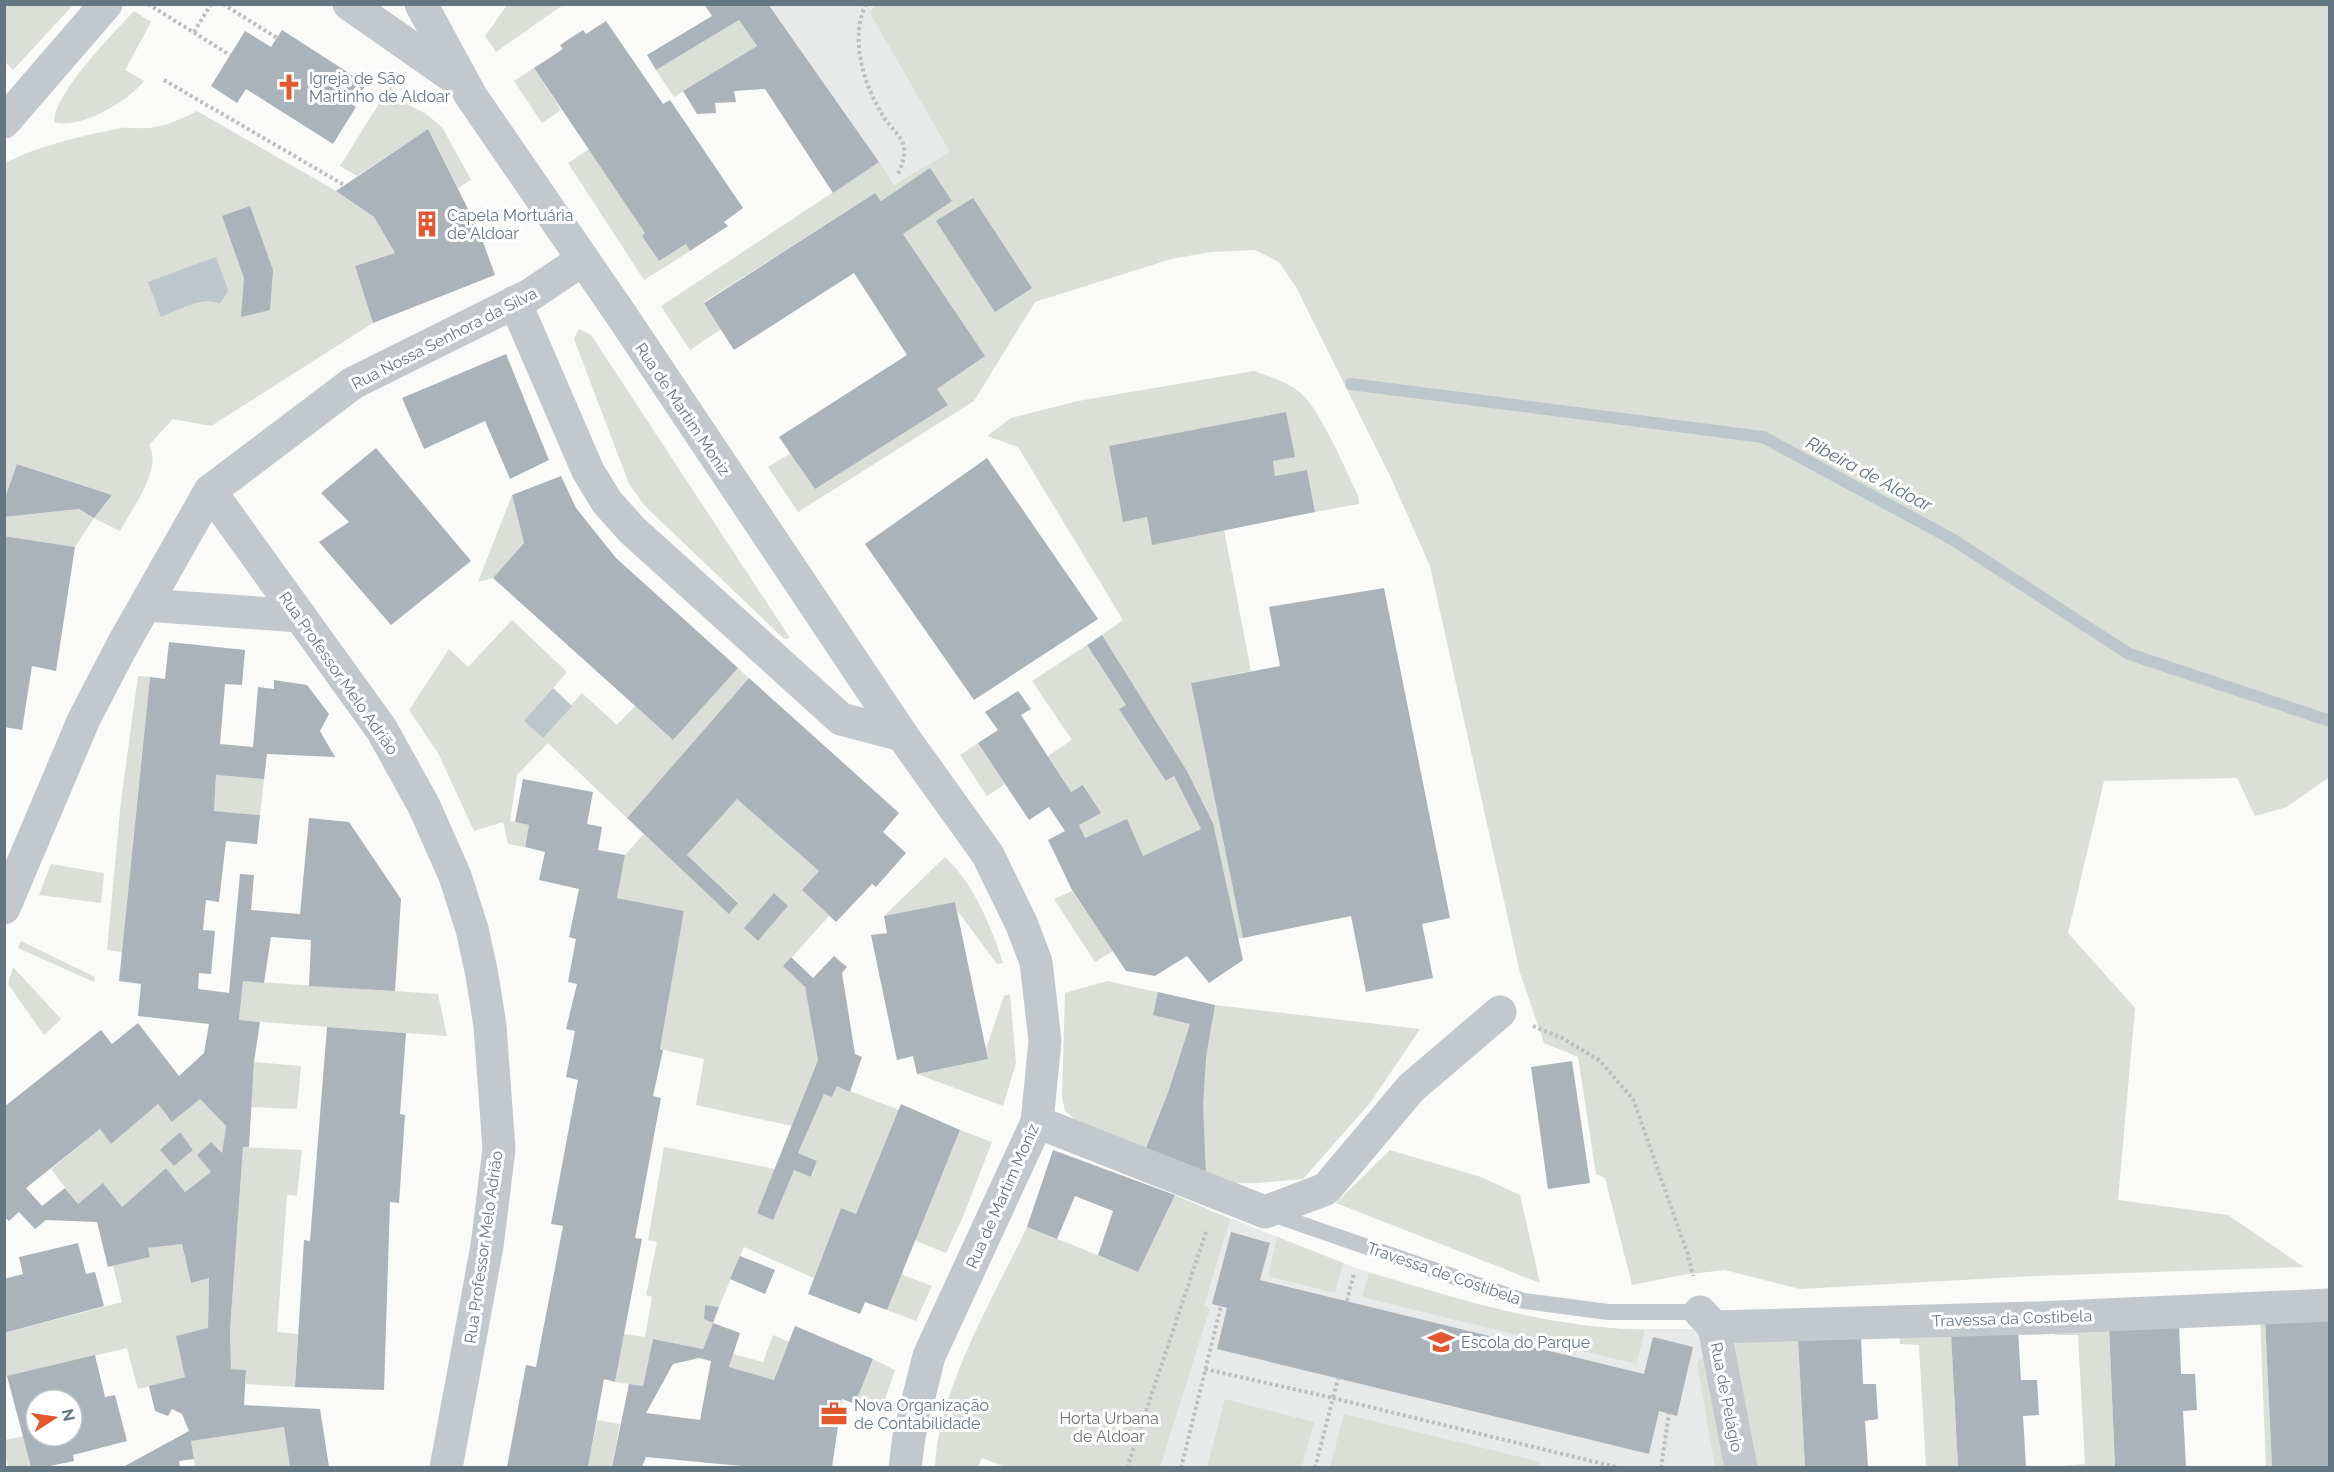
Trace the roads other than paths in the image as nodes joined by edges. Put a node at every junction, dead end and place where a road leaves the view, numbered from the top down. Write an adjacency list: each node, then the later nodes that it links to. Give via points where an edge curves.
1 (106, 4): 5 (street)
2 (349, 4): 4 (street)
3 (421, 4): 4 (street, Rua de Martim Moniz)
4 (463, 83): 6 (street, Rua de Martim Moniz)
5 (4, 122)
6 (582, 260): 7 (street, Rua Nossa Senhora da Silva); 11 (street, Rua de Martim Moniz)
7 (515, 302): 8 (street, Rua Nossa Senhora da Silva, via 353,383); 11 (street, via 588,471 632,530 841,719)
8 (210, 491): 9 (street, Rua Nossa Senhora da Silva); 10 (street, Rua Professor Melo Adrião)
9 (146, 604): 10 (street); 12 (street, Rua Nossa Senhora da Silva, via 84,719)
10 (300, 615): 18 (street, Rua Professor Melo Adrião, via 382,730 424,806 463,900 483,981 493,1049 499,1149 487,1246)
11 (902, 735): 14 (street, Rua de Martim Moniz, via 988,855 1036,962 1045,1041)
12 (4, 908)
13 (1500, 1012): 15 (street, via 1411,1088 1326,1189)
14 (1037, 1122): 15 (street, Travessa de Costibela); 19 (street, Rua de Martim Moniz, via 929,1356)
15 (1265, 1212): 17 (lane, Travessa de Costibela, via 1524,1301)
16 (2330, 1305): 17 (street, Travessa da Costibela, via 2038,1318)
17 (1707, 1319): 20 (street, Rua de Pelágio)
18 (446, 1467)
19 (905, 1467)
20 (1741, 1467)

